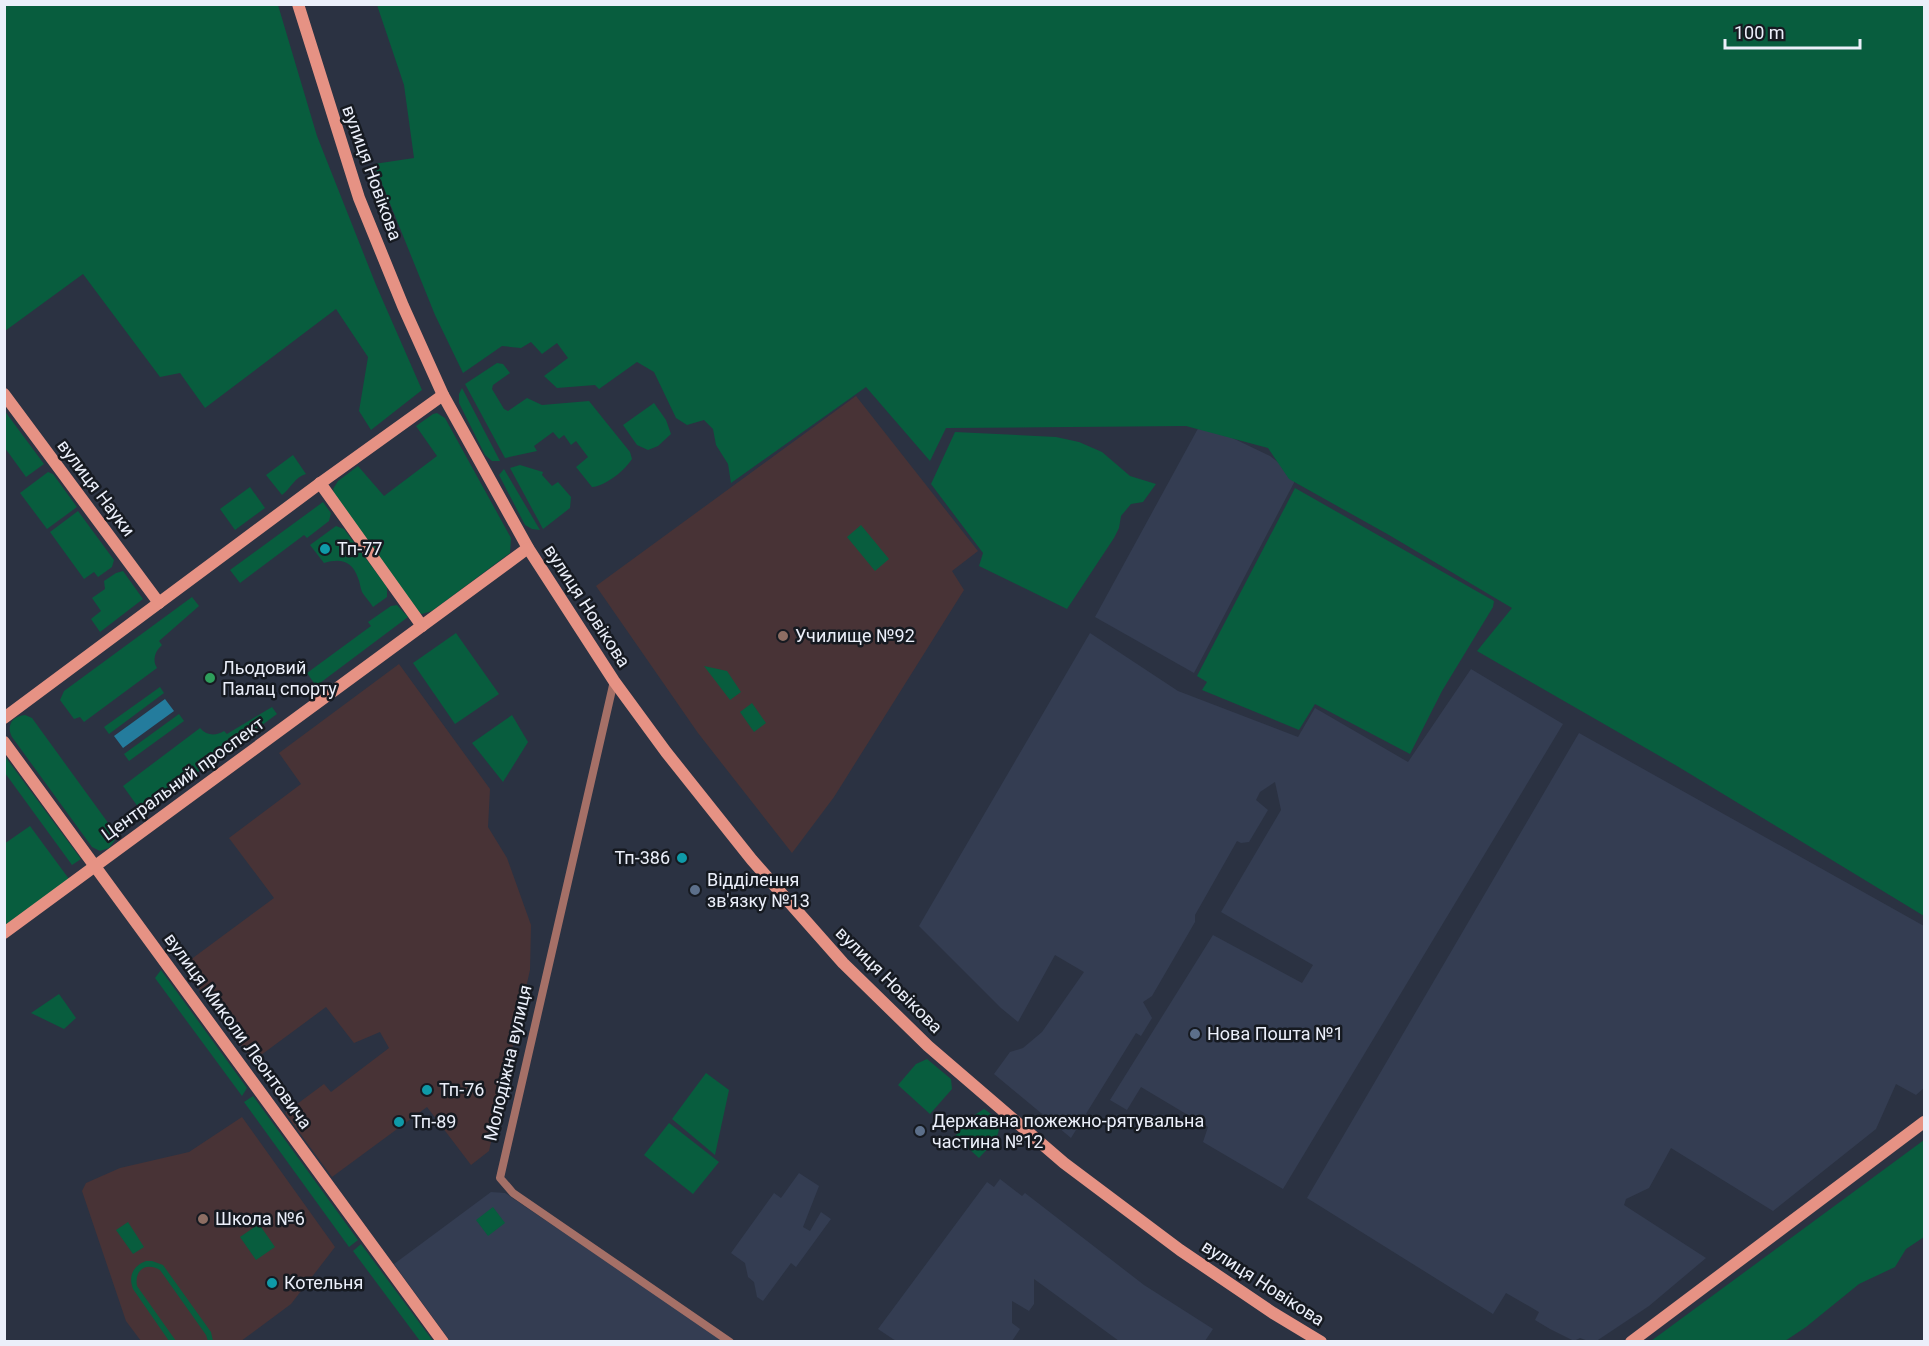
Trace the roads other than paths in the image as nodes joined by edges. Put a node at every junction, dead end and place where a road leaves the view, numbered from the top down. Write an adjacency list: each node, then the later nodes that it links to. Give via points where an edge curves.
1 (298, 4): 3 (street, вулиця Новікова, via 359,198)
2 (4, 394): 6 (street, вулиця Науки)
3 (443, 395): 4 (street); 5 (street, вулиця Новікова)
4 (320, 483): 6 (street); 7 (street)
5 (528, 548): 7 (street, Центральний проспект); 8 (street, вулиця Новікова)
6 (159, 603): 9 (street)
7 (422, 626): 11 (street, Центральний проспект)
8 (614, 681): 15 (street, Молодіжна вулиця, via 500,1178 513,1193); 16 (street, вулиця Новікова, via 758,867 843,963 928,1046 1073,1170 1180,1250)
9 (4, 718)
10 (4, 742): 11 (street, вулиця Миколи Леонтовича)
11 (94, 867): 12 (street, Центральний проспект); 14 (street, вулиця Миколи Леонтовича)
12 (4, 933)
13 (1924, 1122): 17 (street)
14 (443, 1341)
15 (730, 1341)
16 (1321, 1341)
17 (1631, 1341)

